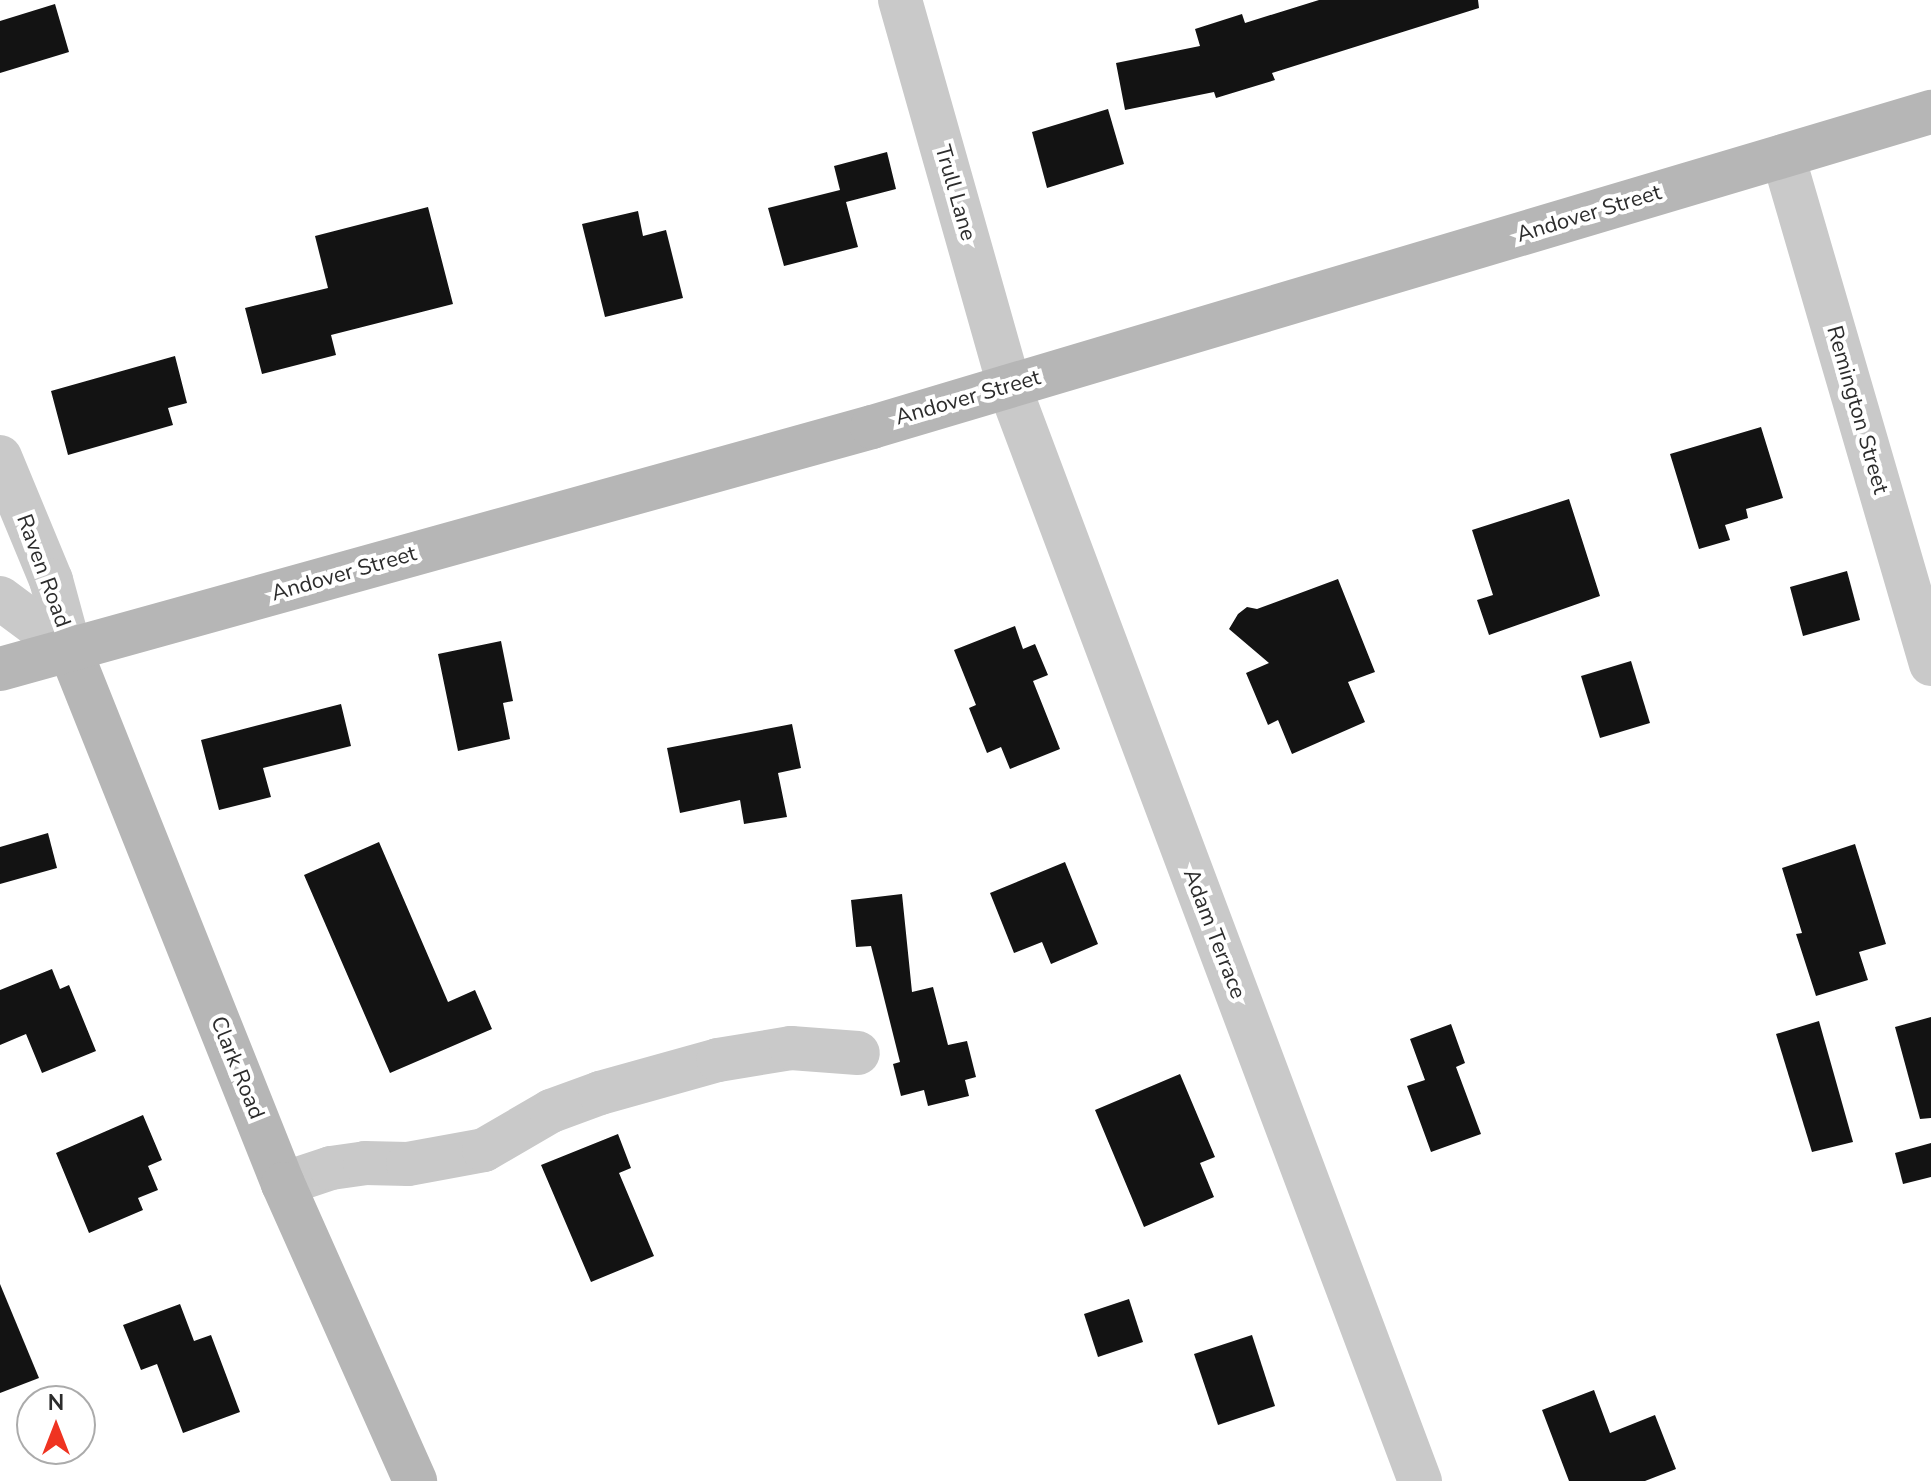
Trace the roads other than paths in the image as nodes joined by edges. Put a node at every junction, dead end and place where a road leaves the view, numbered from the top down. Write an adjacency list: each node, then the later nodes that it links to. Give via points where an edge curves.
1 (900, 0): 4 (street, Trull Lane)
2 (1931, 112): 3 (main road, Andover Street)
3 (1783, 156): 4 (main road, Andover Street); 8 (street, Remington Street)
4 (1009, 386): 7 (main road, Andover Street); 13 (street, Adam Terrace)
5 (0, 457): 7 (street, Raven Road, via 51,580)
6 (0, 598): 7 (street, Raven Road)
7 (70, 650): 9 (main road, Andover Street); 11 (main road, Clark Road)
8 (1931, 664)
9 (0, 669)
10 (858, 1053): 11 (street, via 791,1048 718,1060 551,1111 484,1150 408,1164 331,1168)
11 (283, 1184): 12 (main road, Clark Road)
12 (415, 1481)
13 (1420, 1481)

